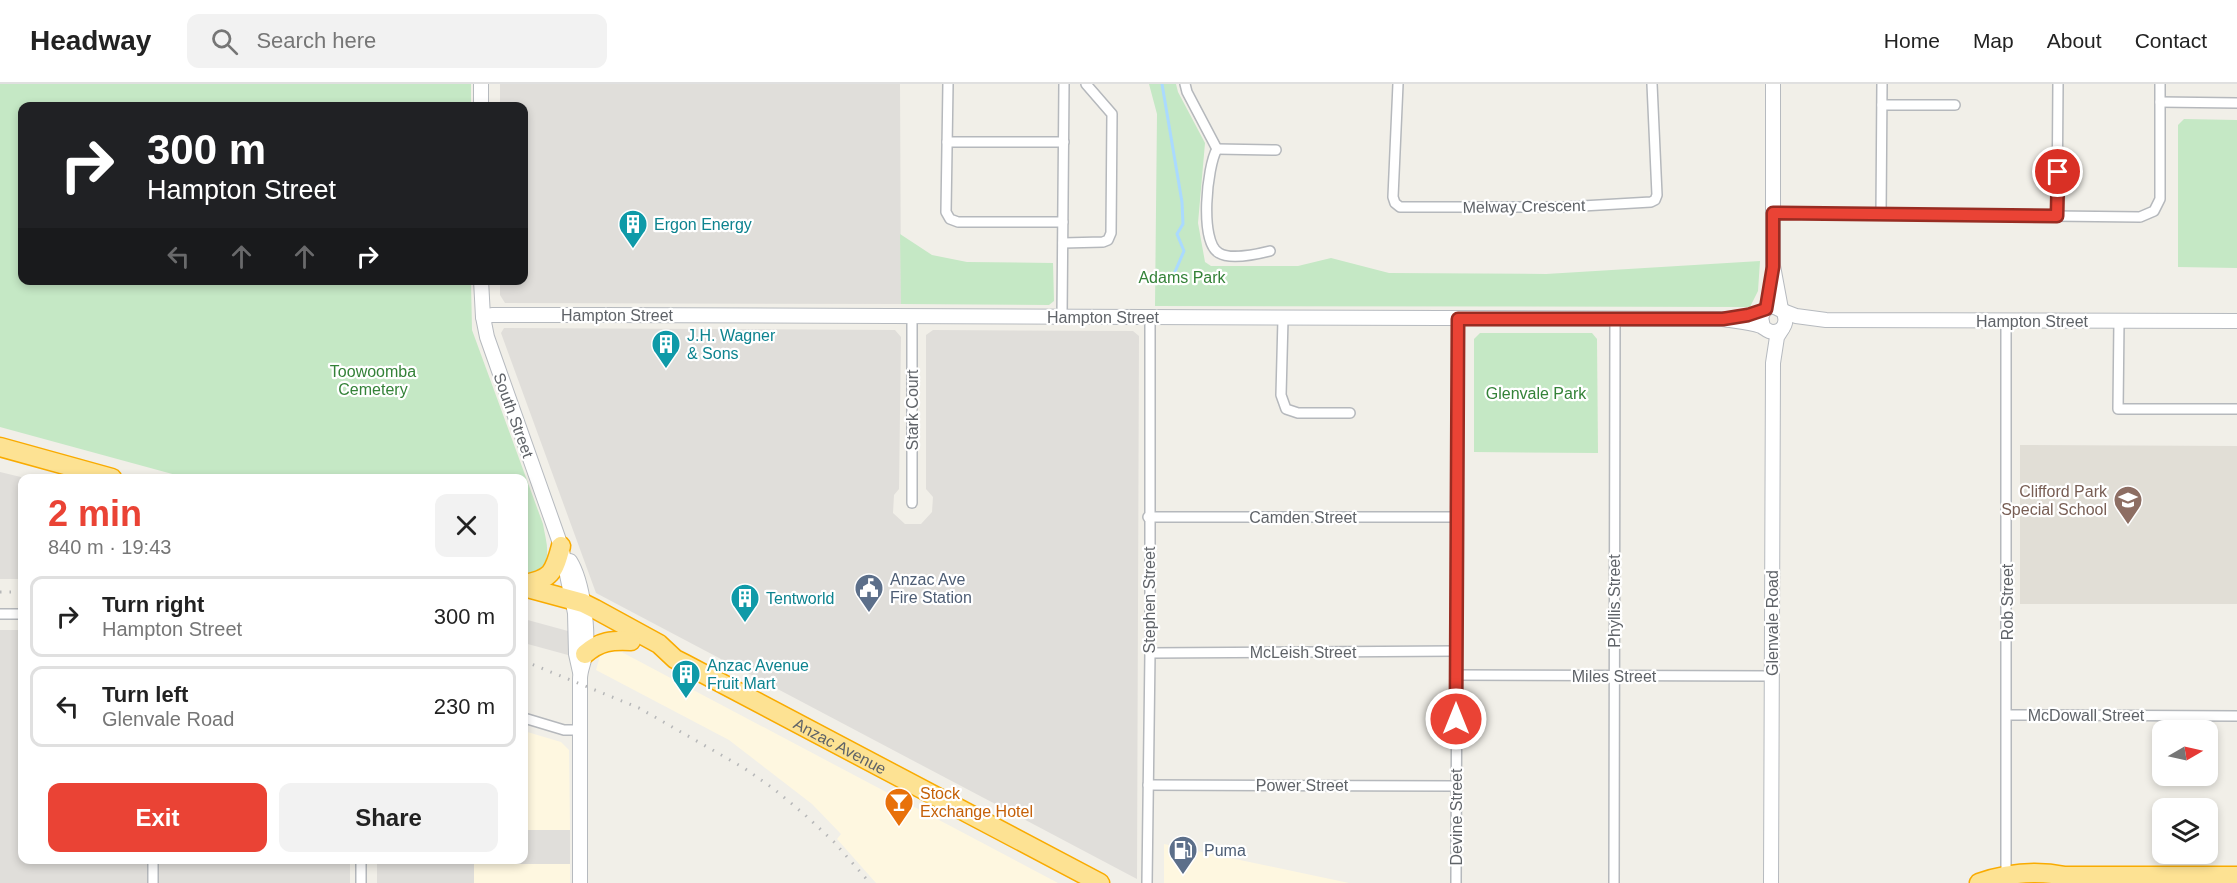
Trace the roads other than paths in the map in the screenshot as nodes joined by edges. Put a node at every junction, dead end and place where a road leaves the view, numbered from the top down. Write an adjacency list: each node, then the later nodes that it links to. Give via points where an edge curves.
1 (481, 84): 12 (street)
2 (948, 84): 17 (street)
3 (1064, 84): 18 (street)
4 (1086, 84): 25 (street, via 1112,114 1111,233 1103,242)
5 (1185, 84): 19 (street)
6 (1398, 84): 7 (street, Melway Crescent, via 1394,197 1400,207 1565,207 1655,200)
7 (1652, 84)
8 (1773, 84): 21 (street)
9 (1882, 84): 15 (street)
10 (2058, 84): 23 (street)
11 (2160, 84): 13 (street)
12 (481, 102)
13 (2160, 102): 14 (street); 23 (street, via 2160,199 2154,211 2140,217)
14 (2237, 103)
15 (1882, 105): 16 (street); 22 (street)
16 (1955, 105)
17 (947, 142): 18 (street); 24 (street, via 946,212 950,219)
18 (1064, 142): 24 (street)
19 (1217, 149): 20 (street); 26 (street, via 1211,166 1206,225 1213,249 1221,255)
20 (1276, 150)
21 (1773, 213): 22 (street); 27 (street)
22 (1881, 215): 23 (street)
23 (2057, 216)
24 (1063, 222): 25 (street)
25 (1063, 243): 31 (street)
26 (1270, 251)
27 (1773, 267): 29 (street); 30 (street)
28 (481, 285): 33 (street, South Street)
29 (1765, 310): 30 (street, via 1773,306); 37 (street, Hampton Street); 43 (street, via 1761,321)
30 (1782, 310): 39 (street, Hampton Street); 44 (street, via 1786,319)
31 (1062, 316): 32 (street, Hampton Street); 34 (street, Hampton Street)
32 (1150, 316): 35 (street, Hampton Street); 51 (street, Stephen Street)
33 (483, 317): 34 (street, Hampton Street); 53 (street, South Street, via 490,348)
34 (912, 317): 50 (street, Stark Court)
35 (1283, 319): 36 (street, Hampton Street); 47 (street, via 1281,395 1286,409 1298,413)
36 (1458, 319): 38 (street, Hampton Street); 52 (street, Devine Street)
37 (1723, 319): 38 (street, Hampton Street); 43 (street, Hampton Street)
38 (1615, 320): 67 (street, Phyllis Street)
39 (1826, 320): 40 (street, Hampton Street); 44 (street, Hampton Street)
40 (2006, 320): 41 (street, Hampton Street); 68 (street, Rob Street)
41 (2119, 321): 42 (street, Hampton Street); 46 (street, via 2118,409)
42 (2237, 321)
43 (1765, 328): 44 (street, via 1776,332); 45 (street, Glenvale Road)
44 (1783, 328): 45 (street, Glenvale Road, via 1777,337)
45 (1773, 363): 66 (street, Glenvale Road)
46 (2237, 409)
47 (1350, 412)
48 (0, 447): 49 (highway)
49 (98, 474)
50 (912, 503)
51 (1148, 517): 52 (street, Camden Street); 62 (street, Stephen Street)
52 (1457, 517): 61 (street, Devine Street)
53 (561, 546): 54 (highway, via 552,574); 57 (street, South Street)
54 (528, 585)
55 (528, 588): 57 (highway, Anzac Avenue)
56 (528, 599): 57 (highway, Anzac Avenue)
57 (579, 609): 60 (highway, Anzac Avenue); 63 (highway, Anzac Avenue, via 659,644); 64 (street, South Street)
58 (0, 614): 59 (street)
59 (18, 614)
60 (631, 641): 63 (highway, Anzac Avenue, via 657,655); 64 (highway, via 602,642)
61 (1456, 651): 62 (street, McLeish Street); 65 (street, Devine Street)
62 (1149, 653): 72 (street, Stephen Street)
63 (675, 659): 82 (highway, Anzac Avenue)
64 (583, 663): 71 (street, South Street)
65 (1456, 675): 67 (street, Miles Street); 73 (street, Devine Street)
66 (1771, 676): 67 (street, Miles Street); 86 (street, Glenvale Road)
67 (1614, 677): 85 (street, Phyllis Street)
68 (2007, 716): 69 (street, McDowall Street); 77 (street, Rob Street)
69 (2237, 716)
70 (528, 719): 71 (street, via 564,730)
71 (580, 730): 81 (street, South Street)
72 (1148, 785): 73 (street, Power Street); 83 (street, Stephen Street)
73 (1456, 786): 84 (street, Devine Street)
74 (153, 864): 79 (street)
75 (361, 864): 80 (street)
76 (2225, 878): 78 (highway)
77 (2011, 880): 78 (highway, via 2065,876); 87 (highway)
78 (2086, 880)
79 (153, 883)
80 (361, 883)
81 (580, 883)
82 (1100, 883)
83 (1146, 883)
84 (1456, 883)
85 (1614, 883)
86 (1771, 883)
87 (1978, 883)

